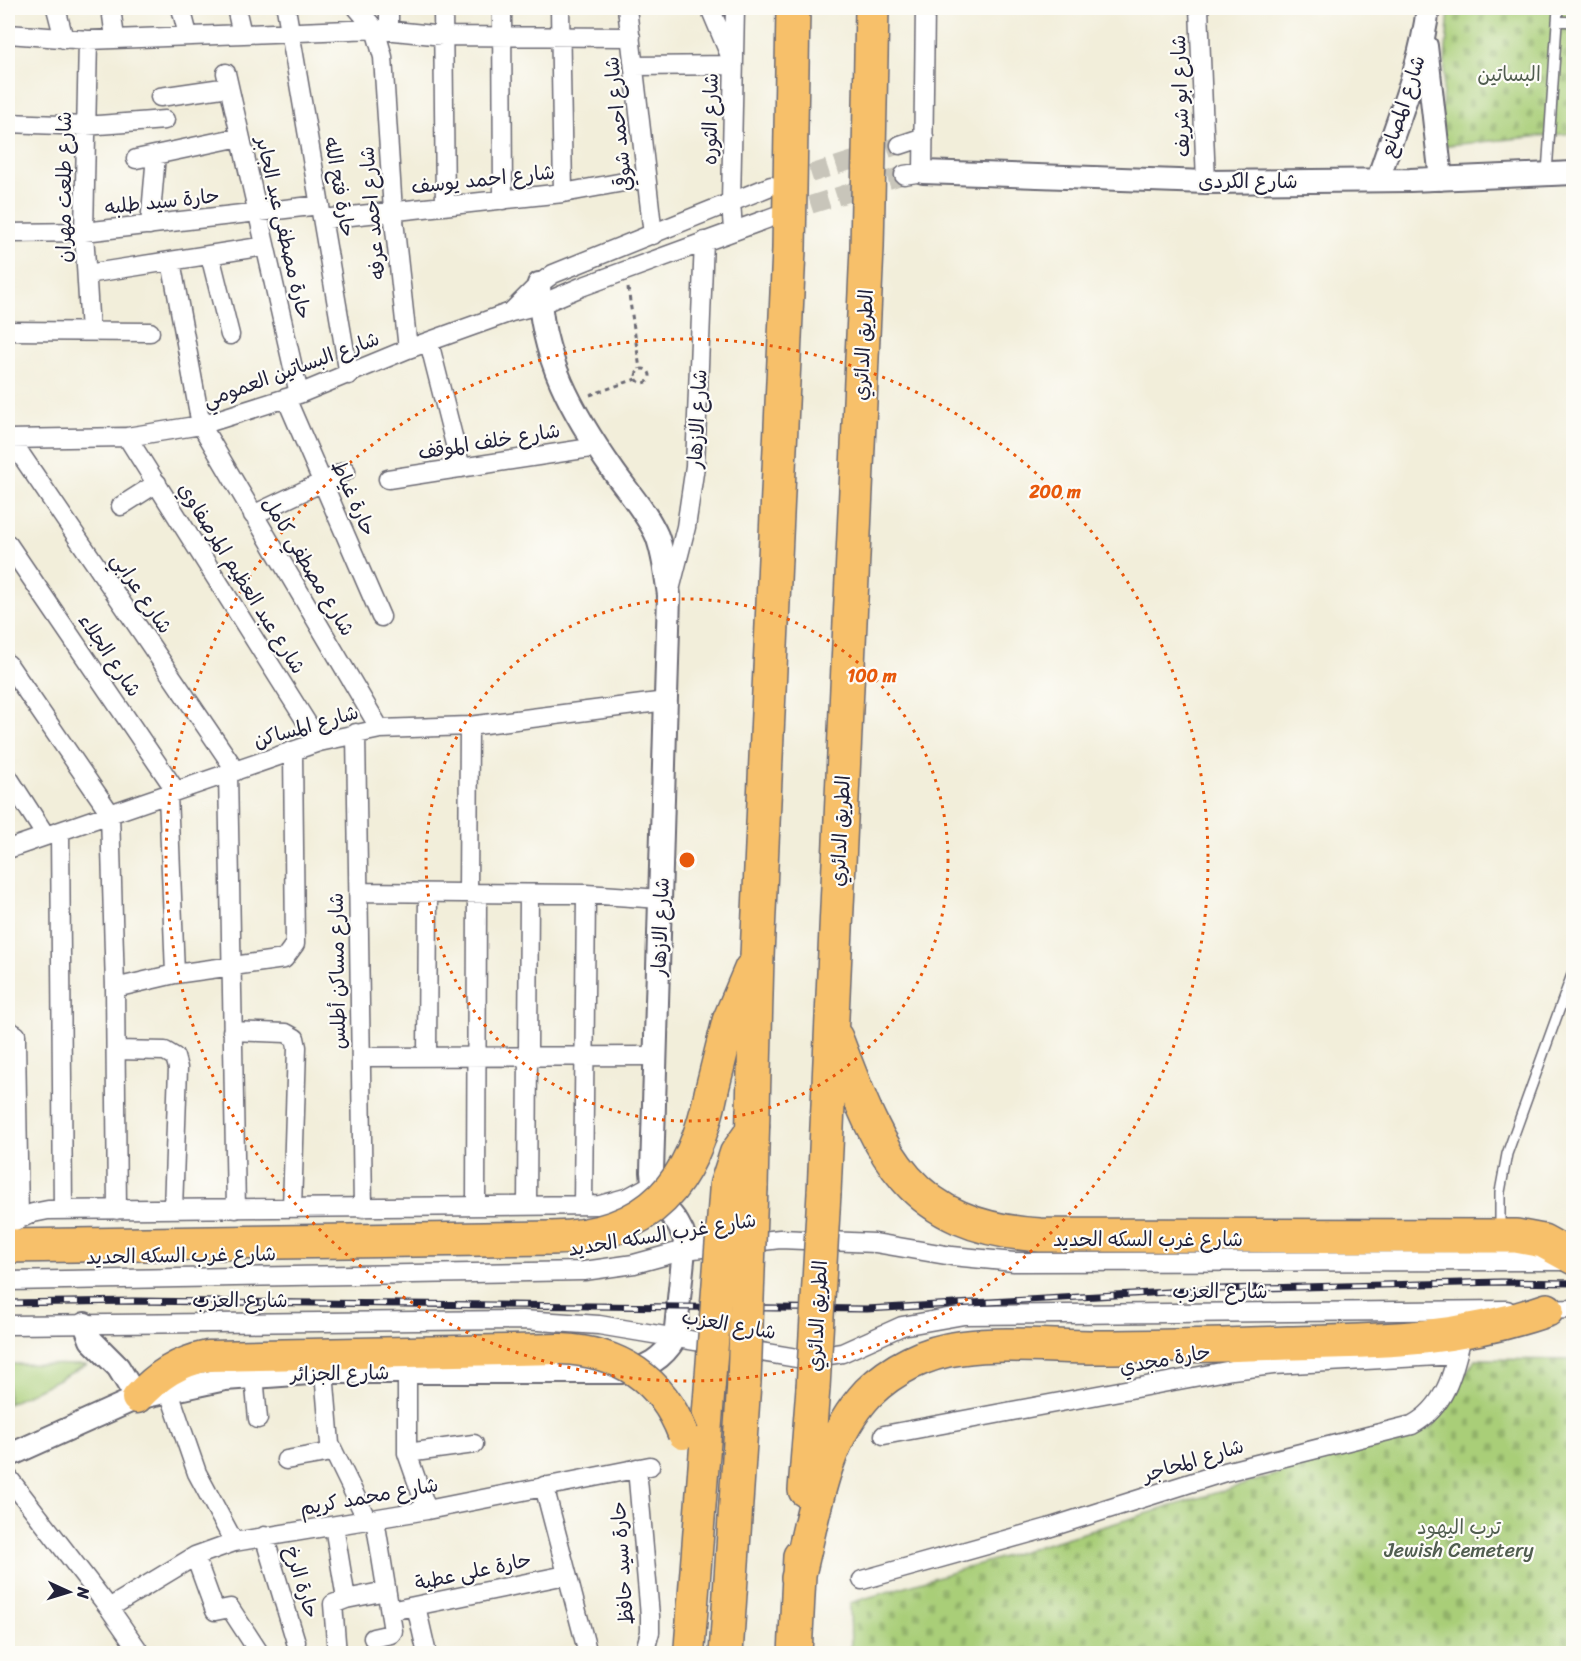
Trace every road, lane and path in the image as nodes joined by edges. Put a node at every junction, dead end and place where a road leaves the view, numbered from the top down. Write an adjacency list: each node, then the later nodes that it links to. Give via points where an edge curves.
1 (56, 8): 33 (street)
2 (111, 8): 32 (street)
3 (181, 8): 27 (street)
4 (236, 8): 26 (street)
5 (286, 8): 23 (street, حارة فتح الله)
6 (357, 8): 22 (street, شارع احمد عرفه)
7 (389, 8): 22 (street)
8 (443, 8): 28 (street)
9 (502, 8): 29 (street)
10 (560, 8): 30 (street)
11 (627, 8): 31 (street, شارع احمد شوقي)
12 (710, 8): 36 (street)
13 (735, 8): 36 (street, شارع الثوره)
14 (793, 8): 119 (highway, via 789,249)
15 (872, 8): 124 (highway, الطريق الدائري, via 867,248)
16 (925, 8): 43 (street)
17 (1199, 8): 53 (street, شارع ابو شريف)
18 (1428, 8): 24 (street, شارع المصانع)
19 (1558, 8): 20 (lane)
20 (1557, 21): 21 (lane); 49 (lane)
21 (1574, 22)
22 (382, 30): 23 (street); 28 (street); 59 (street, شارع احمد عرفه)
23 (290, 32): 26 (street); 60 (street, حارة فتح الله)
24 (1425, 33): 51 (street, شارع المصانع); 52 (street, شارع المصانع)
25 (8, 34): 33 (street); 35 (street)
26 (242, 34): 27 (street)
27 (188, 35): 32 (street)
28 (443, 36): 29 (street); 58 (street)
29 (502, 36): 30 (street); 56 (street)
30 (560, 36): 31 (street); 55 (street)
31 (631, 37): 37 (street, شارع احمد شوقي)
32 (115, 38): 34 (street)
33 (64, 39): 34 (street)
34 (88, 40): 41 (street, شارع طلعت مهران)
35 (8, 44)
36 (734, 65): 37 (street); 57 (street, شارع الثوره)
37 (634, 66): 50 (street, شارع احمد شوقي)
38 (160, 97): 42 (street, حارة مصطفى عبد الجابر, via 228,80)
39 (165, 120): 41 (street)
40 (8, 123): 41 (street)
41 (85, 126): 64 (street, شارع طلعت مهران)
42 (240, 137): 45 (street); 61 (street, حارة مصطفى عبد الجابر)
43 (924, 137): 44 (street); 48 (street)
44 (900, 145)
45 (156, 155): 46 (street); 63 (street)
46 (136, 159)
47 (1574, 173): 49 (street, شارع الكردى)
48 (914, 174): 53 (street, شارع الكردى)
49 (1547, 175): 51 (street, شارع الكردى)
50 (646, 178): 55 (street, شارع احمد يوسف); 67 (street, شارع احمد شوقي)
51 (1441, 179): 52 (street, شارع الكردى)
52 (1378, 180): 53 (street, شارع الكردى)
53 (1206, 182)
54 (771, 186): 57 (street, شارع البساتين العمومي)
55 (563, 194): 56 (street, شارع احمد يوسف)
56 (503, 200): 58 (street, شارع احمد يوسف)
57 (731, 202): 65 (street, شارع الثوره); 67 (street, شارع البساتين العمومي)
58 (445, 206): 59 (street, شارع احمد يوسف)
59 (393, 211): 60 (street, شارع احمد يوسف); 80 (street, شارع احمد عرفه)
60 (322, 212): 61 (street, حارة سيد طلبه); 82 (street, حارة فتح الله)
61 (257, 214): 63 (street, حارة سيد طلبه); 69 (street, حارة مصطفى عبد الجابر)
62 (775, 216): 65 (street, شارع البساتين العمومي)
63 (150, 225): 64 (street, حارة سيد طلبه)
64 (84, 231): 66 (street, حارة سيد طلبه); 73 (street, شارع طلعت مهران)
65 (733, 231): 68 (street, شارع البساتين العمومي)
66 (8, 233)
67 (652, 236): 74 (street, شارع البساتين العمومي, via 553,274)
68 (704, 241): 72 (street, شارع البساتين العمومي); 98 (street, شارع الازهار, via 695,466 686,527)
69 (265, 246): 70 (street); 84 (street, حارة مصطفى عبد الجابر)
70 (210, 255): 71 (street); 78 (street)
71 (171, 261): 73 (street); 86 (street, شارع مصطفي كامل)
72 (625, 270): 74 (street, شارع البساتين العمومي); 81 (path)
73 (87, 274): 77 (street, شارع طلعت مهران)
74 (539, 294): 79 (street, شارع البساتين العمومي, via 511,312); 85 (street, شارع الازهار, via 549,355)
75 (8, 331): 77 (street)
76 (150, 332): 77 (street)
77 (90, 333)
78 (230, 335)
79 (429, 342): 80 (street, شارع البساتين العمومي); 90 (street)
80 (408, 349): 82 (street, شارع البساتين العمومي)
81 (640, 369): 83 (path); 83 (path, via 647,370 650,378 642,384)
82 (350, 375): 84 (street, شارع البساتين العمومي)
83 (636, 379): 85 (path)
84 (293, 396): 86 (street, شارع البساتين العمومي); 94 (street, حارة غياط)
85 (570, 402): 89 (street, شارع الازهار)
86 (201, 425): 87 (street, شارع البساتين العمومي); 96 (street, شارع مصطفي كامل)
87 (127, 437): 88 (street, شارع البساتين العمومي); 93 (street, شارع عبد العظيم المرصفاوي)
88 (9, 440): 107 (street, شارع عرابي)
89 (597, 447): 90 (street, شارع خلف الموقف); 98 (street, شارع الازهار, via 656,534)
90 (461, 468): 92 (street, شارع خلف الموقف)
91 (346, 471): 94 (street)
92 (388, 479)
93 (157, 483): 95 (street); 105 (street, شارع عبد العظيم المرصفاوي)
94 (322, 483): 96 (street); 99 (street, حارة غياط)
95 (121, 506)
96 (253, 515): 103 (street, شارع مصطفي كامل)
97 (8, 547): 109 (street, شارع الجلاء)
98 (669, 595): 101 (street, شارع الازهار)
99 (381, 616)
100 (8, 664): 110 (street)
101 (666, 701): 102 (street, شارع المساكن); 118 (street, شارع الازهار)
102 (469, 726): 103 (street, شارع المساكن); 115 (street)
103 (380, 729): 104 (street, شارع المساكن)
104 (356, 734): 105 (street, شارع المساكن); 113 (street, شارع مساكن أطلس)
105 (320, 742): 106 (street, شارع المساكن)
106 (293, 752): 107 (street, شارع المساكن); 120 (street, via 295,944 284,959)
107 (232, 772): 109 (street, شارع المساكن); 120 (street)
108 (8, 777): 111 (street)
109 (172, 792): 110 (street, شارع المساكن); 122 (street)
110 (110, 813): 111 (street, شارع المساكن); 123 (street)
111 (53, 834): 112 (street, شارع المساكن); 143 (street)
112 (8, 849)
113 (359, 892): 114 (street); 133 (street, شارع مساكن أطلس)
114 (428, 893): 115 (street); 130 (street)
115 (473, 893): 116 (street); 131 (street)
116 (529, 894): 117 (street); 128 (street)
117 (586, 894): 118 (street); 129 (street)
118 (661, 899): 132 (street, شارع الازهار)
119 (757, 956): 135 (highway, via 754,1126); 145 (highway, bridge, via 729,1021 695,1154 670,1191 636,1218 595,1235 573,1238)
120 (232, 966): 122 (street); 126 (street)
121 (1574, 969): 146 (lane, via 1507,1154 1500,1192)
122 (175, 974): 123 (street)
123 (115, 988): 127 (street)
124 (831, 1026): 146 (highway, via 869,1123 902,1176 951,1214 979,1226 1040,1235); 178 (highway, الطريق الدائري, bridge, via 813,1388)
125 (8, 1030): 145 (street, via 16,1035)
126 (232, 1031): 139 (street, via 286,1033 295,1038); 142 (street)
127 (116, 1050): 141 (street, via 165,1051 175,1057 178,1068); 144 (street)
128 (528, 1055): 129 (street); 131 (street); 138 (street)
129 (584, 1055): 132 (street); 136 (street)
130 (428, 1056): 131 (street); 133 (street)
131 (476, 1056): 137 (street)
132 (656, 1056): 134 (street, شارع الازهار)
133 (361, 1057): 140 (street, شارع مساكن أطلس)
134 (653, 1184): 136 (street, شارع غرب السكه الحديد, via 616,1201); 147 (street, شارع الازهار, via 661,1204 679,1225)
135 (738, 1185): 170 (highway, bridge, via 710,1383); 194 (highway, bridge, via 744,1382)
136 (583, 1205): 138 (street, شارع غرب السكه الحديد)
137 (476, 1206): 138 (street, شارع غرب السكه الحديد); 140 (street, شارع غرب السكه الحديد)
138 (527, 1206)
139 (292, 1208): 140 (street, شارع غرب السكه الحديد); 142 (street, شارع غرب السكه الحديد)
140 (363, 1208)
141 (173, 1209): 142 (street, شارع غرب السكه الحديد); 144 (street, شارع غرب السكه الحديد)
142 (236, 1209)
143 (63, 1210): 144 (street, شارع غرب السكه الحديد); 145 (street, شارع غرب السكه الحديد, via 33,1213)
144 (117, 1210)
145 (11, 1229)
146 (1500, 1236): 148 (highway, via 1543,1241)
147 (685, 1250): 148 (street, شارع غرب السكه الحديد, via 756,1241 827,1240 1014,1262); 149 (street, شارع غرب السكه الحديد, via 634,1264 584,1271); 154 (street)
148 (1574, 1259)
149 (8, 1281)
150 (1560, 1310): 153 (highway)
151 (85, 1324): 152 (street, شارع العزب); 154 (street, شارع العزب, via 523,1320 599,1325); 159 (street, via 91,1340 126,1377)
152 (8, 1325)
153 (1462, 1333): 154 (street, شارع العزب, via 964,1315 902,1326 842,1353 816,1359); 161 (street, حارة مجدي, via 1232,1370); 178 (highway, via 1393,1340 1148,1347 986,1346 935,1353 889,1375 853,1411 839,1433); 179 (street, شارع المحاجر, via 1450,1380 1439,1404 1412,1425 1225,1472)
154 (675, 1338): 156 (street, شارع الجزائر, via 662,1356 633,1371)
155 (324, 1372): 156 (street, شارع الجزائر); 157 (street, شارع الجزائر); 163 (street)
156 (407, 1372): 164 (street)
157 (254, 1376): 158 (street, شارع الجزائر); 160 (street)
158 (168, 1389): 159 (street, شارع الجزائر); 175 (street, via 197,1473)
159 (138, 1398): 165 (street, شارع الجزائر); 170 (highway, bridge, via 164,1372 208,1356 580,1350 600,1353 636,1370 665,1398 683,1434)
160 (258, 1419)
161 (884, 1435)
162 (474, 1444): 164 (street)
163 (332, 1452): 166 (street); 172 (street)
164 (407, 1453): 171 (street)
165 (8, 1456)
166 (286, 1460)
167 (644, 1467): 169 (street, شارع محمد كريم); 192 (street, حارة سيد حافظ, via 650,1616)
168 (8, 1477): 183 (street)
169 (544, 1486): 171 (street, شارع محمد كريم); 177 (street)
170 (701, 1496): 193 (highway)
171 (427, 1510): 172 (street, شارع محمد كريم)
172 (371, 1520): 173 (street, شارع محمد كريم); 180 (street)
173 (334, 1526): 174 (street, شارع محمد كريم); 181 (street)
174 (264, 1536): 175 (street, شارع محمد كريم); 186 (street, حارة الرخ)
175 (234, 1542): 176 (street, شارع محمد كريم)
176 (195, 1556): 183 (street, شارع محمد كريم); 188 (street, via 215,1611 230,1608)
177 (566, 1575): 182 (street, حارة على عطية); 191 (street)
178 (798, 1578): 195 (highway, الطريق الدائري)
179 (862, 1580)
180 (386, 1591): 181 (street); 184 (street)
181 (346, 1599): 189 (street, via 333,1604)
182 (416, 1606): 184 (street, حارة على عطية); 190 (street)
183 (109, 1608): 187 (street)
184 (390, 1611): 185 (street, via 393,1632)
185 (374, 1638)
186 (296, 1642)
187 (141, 1653)
188 (260, 1653)
189 (337, 1653)
190 (427, 1653)
191 (588, 1653)
192 (644, 1653)
193 (689, 1653)
194 (726, 1653)
195 (795, 1653)

